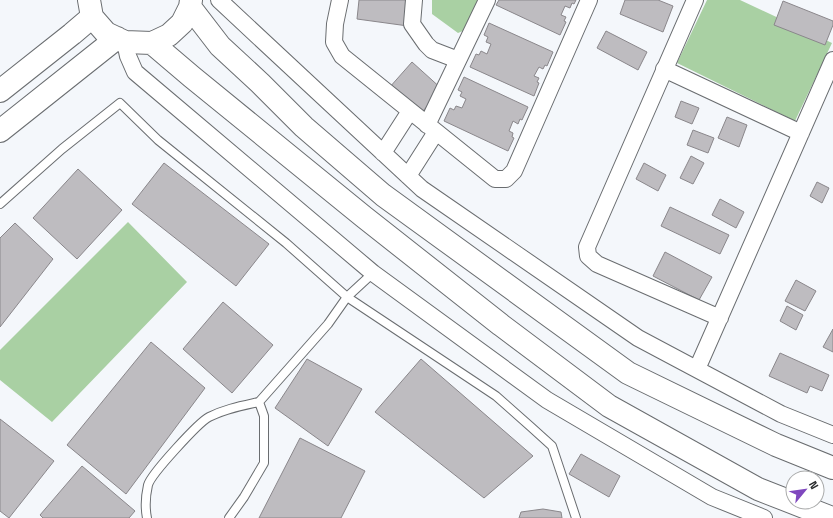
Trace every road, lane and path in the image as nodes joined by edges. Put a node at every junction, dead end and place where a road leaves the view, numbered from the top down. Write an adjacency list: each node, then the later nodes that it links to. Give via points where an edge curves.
1 (219, 0): 19 (street)
2 (340, 0): 15 (street, via 334,42 342,56)
3 (414, 0): 11 (street, via 412,24 426,44 432,50)
4 (487, 0): 11 (street)
5 (589, 0): 16 (street, via 514,171 506,179 495,179)
6 (695, 0): 13 (street)
7 (191, 4): 10 (street, via 178,27 169,35); 28 (street, via 220,46 304,127 383,195 628,372 776,445)
8 (91, 8): 9 (street, via 106,33); 14 (street, via 72,34)
9 (121, 40): 10 (street); 17 (street); 22 (street, via 135,72)
10 (152, 42): 33 (street, via 364,217 609,406 758,489)
11 (458, 60): 16 (street)
12 (833, 60): 18 (street)
13 (664, 69): 18 (street); 24 (street, via 587,248 588,256 597,264)
14 (0, 91)
15 (410, 111): 16 (street); 19 (street)
16 (432, 129): 20 (street)
17 (0, 131)
18 (801, 133): 24 (street)
19 (383, 153): 20 (street)
20 (408, 176): 25 (street, via 422,189 638,338)
21 (0, 204): 23 (lane, via 120,102 158,140 286,243)
22 (373, 273): 23 (lane); 32 (street, via 547,400 712,498)
23 (346, 297): 26 (lane, via 328,324); 31 (lane, via 496,396 552,446)
24 (720, 318): 25 (street)
25 (697, 369): 27 (street, via 781,414)
26 (259, 402): 29 (lane, via 229,408 207,418 187,436 148,483); 30 (lane, via 264,416 264,463)
27 (833, 435)
28 (833, 468)
29 (147, 518)
30 (229, 518)
31 (576, 518)
32 (764, 518)
33 (832, 518)

